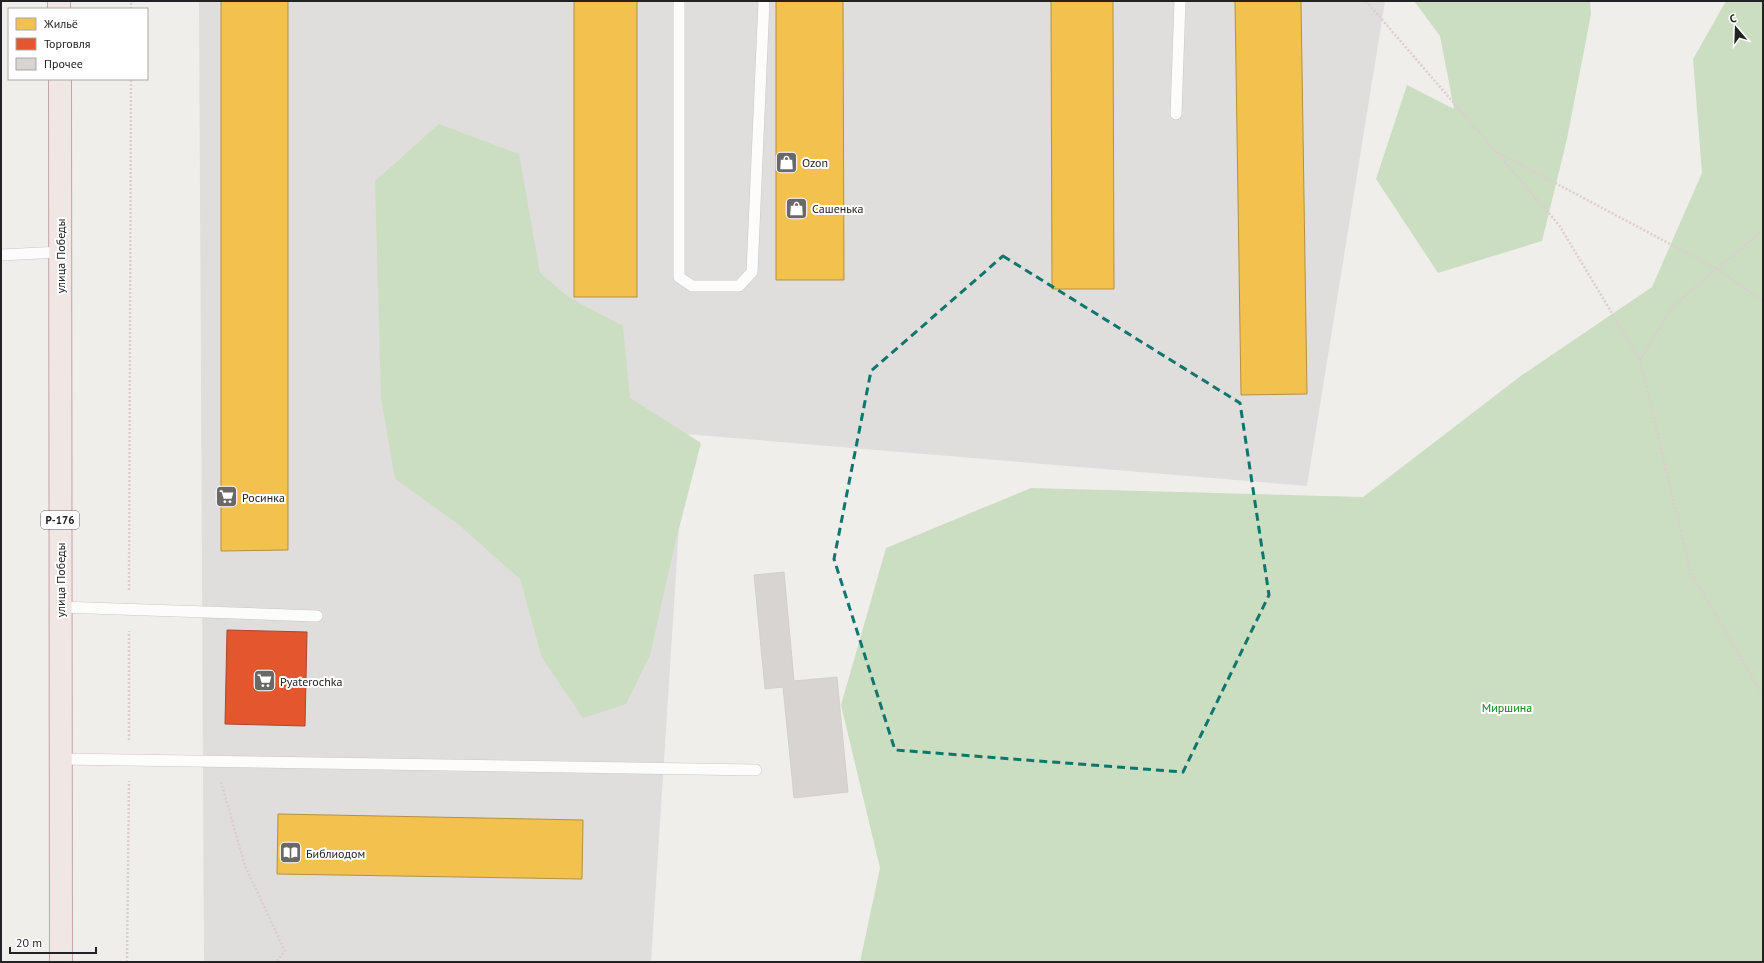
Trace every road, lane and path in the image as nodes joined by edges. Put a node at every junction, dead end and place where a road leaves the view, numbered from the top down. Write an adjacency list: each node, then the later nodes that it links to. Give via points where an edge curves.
1 (679, 1): 2 (lane, via 679,276 692,286 739,286 752,272)
2 (764, 1)
3 (1180, 1): 7 (lane)
4 (1366, 1): 8 (path)
5 (60, 80): 10 (highway, улица Победы / Р-176)
6 (131, 80): 16 (path)
7 (1176, 114)
8 (1494, 150): 12 (path); 14 (path, via 1559,225)
9 (1763, 230): 12 (path)
10 (61, 252): 11 (lane); 15 (highway, улица Победы / Р-176)
11 (1, 255)
12 (1717, 269): 13 (path); 14 (path, via 1673,306)
13 (1763, 301)
14 (1640, 360): 18 (path, via 1690,571)
15 (60, 607): 16 (lane); 19 (highway, улица Победы / Р-176)
16 (129, 610): 17 (lane); 20 (path)
17 (317, 616)
18 (1763, 696)
19 (61, 759): 20 (lane); 23 (highway, улица Победы / Р-176)
20 (129, 761): 21 (lane); 24 (path)
21 (215, 762): 22 (lane); 25 (path, via 245,866 285,950)
22 (756, 770)
23 (62, 962)
24 (127, 962)
25 (276, 962)

